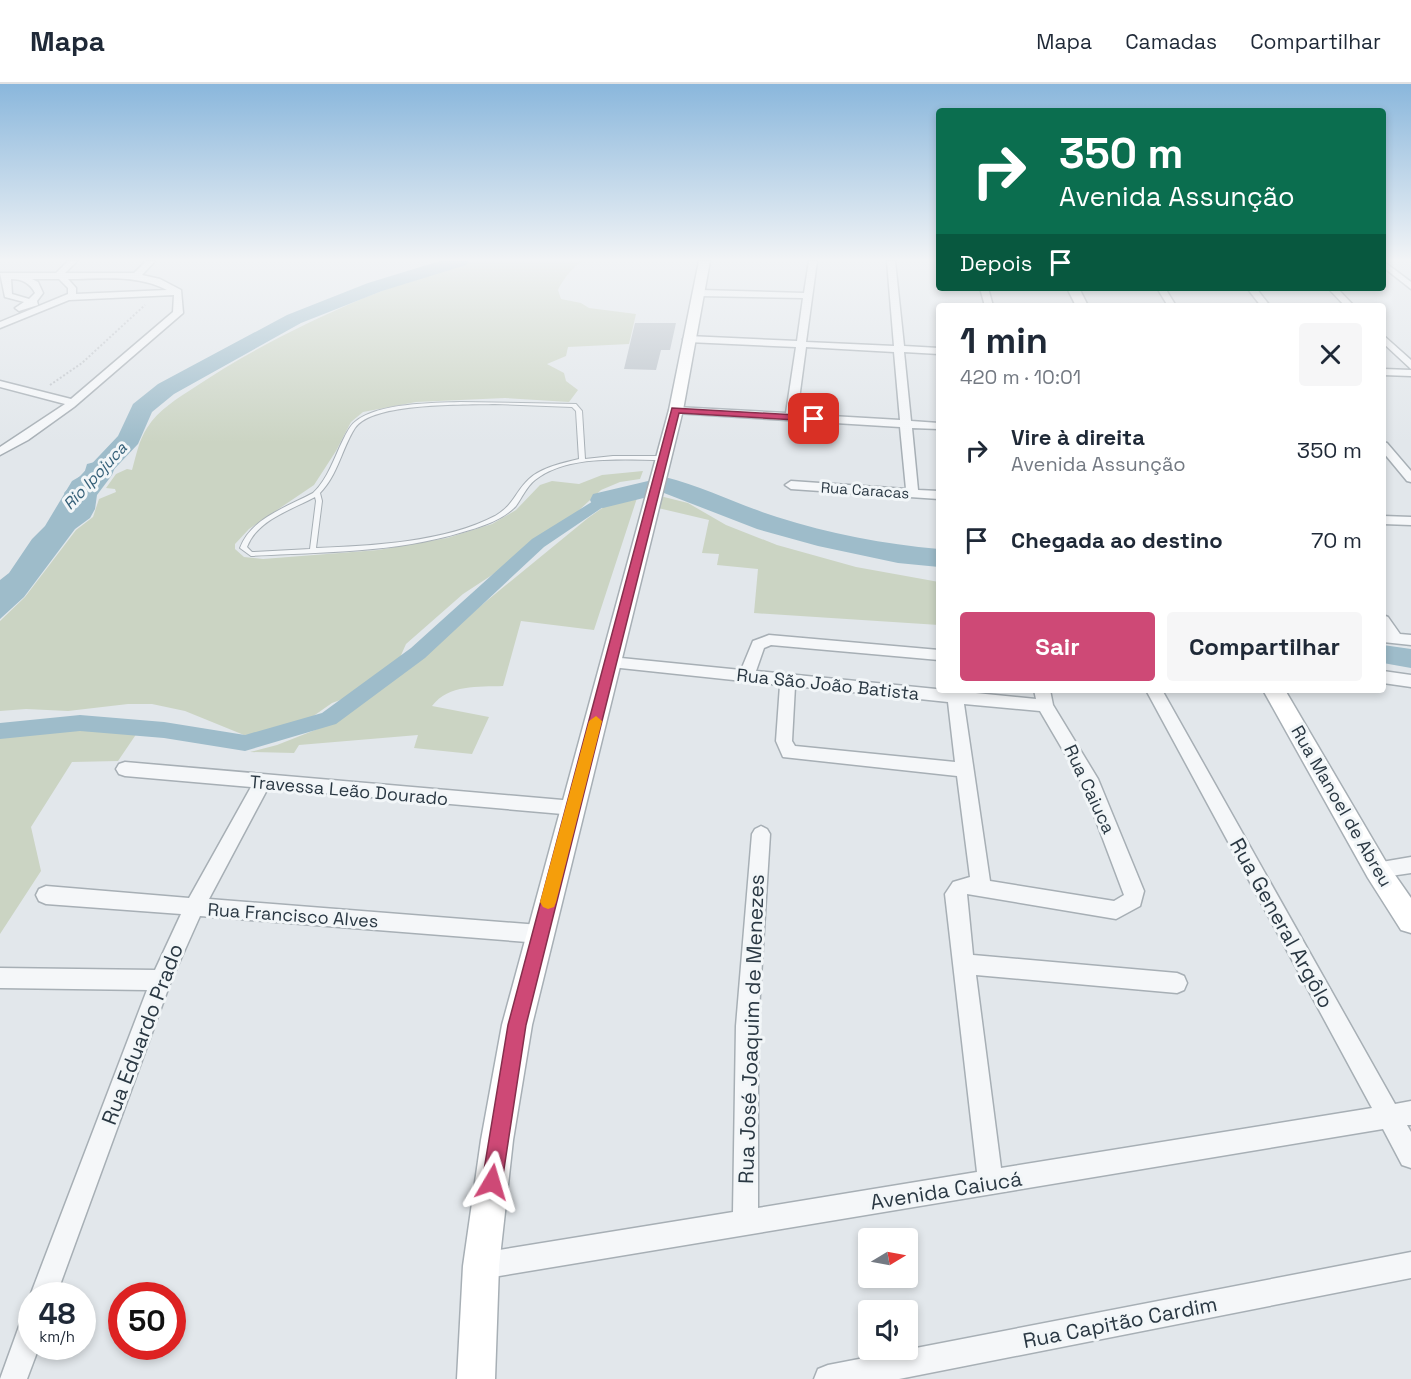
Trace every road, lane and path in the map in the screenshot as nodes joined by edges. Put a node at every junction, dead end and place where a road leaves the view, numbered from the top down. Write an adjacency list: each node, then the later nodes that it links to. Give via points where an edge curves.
1 (130, 321): 15 (path, via 82,363)
2 (168, 321): 16 (street)
3 (692, 321): 6 (main road)
4 (804, 321): 8 (street)
5 (897, 321): 9 (street)
6 (688, 339): 8 (street); 17 (main road)
7 (1386, 341): 11 (street)
8 (800, 345): 9 (street); 18 (street)
9 (900, 349): 10 (street); 19 (street)
10 (936, 351)
11 (1411, 366)
12 (1386, 372): 13 (street)
13 (1411, 373)
14 (0, 384): 15 (street)
15 (35, 393): 16 (street)
16 (71, 402): 22 (street)
17 (676, 410): 18 (street); 23 (main road)
18 (791, 417): 19 (street)
19 (906, 424): 20 (street); 28 (street)
20 (936, 426)
21 (1386, 450): 25 (street)
22 (0, 452)
23 (663, 458): 24 (lane); 36 (main road)
24 (582, 459): 27 (lane, via 579,411 574,405 505,401 421,405 373,414 355,424); 32 (lane, via 533,479 511,508 490,520 405,542)
25 (1411, 478)
26 (791, 485): 28 (street, Rua Caracas)
27 (317, 493): 32 (lane); 32 (lane, via 257,528 244,540 243,548 251,554)
28 (912, 493): 29 (street, Rua Caracas)
29 (936, 495)
30 (1386, 520): 31 (street)
31 (1411, 521)
32 (313, 549)
33 (1386, 624): 34 (street)
34 (1397, 638)
35 (936, 655): 37 (street, via 763,641)
36 (611, 663): 37 (street, Rua São João Batista); 49 (main road)
37 (746, 676): 39 (street, Rua São João Batista)
38 (1386, 677): 40 (street)
39 (788, 680): 41 (street, Rua São João Batista); 47 (street, via 784,741 789,752)
40 (1411, 681)
41 (936, 692)
42 (1156, 693): 62 (street, Rua General Argôlo)
43 (1276, 693): 52 (main road, Rua Manoel de Abreu)
44 (955, 694): 45 (street, Rua São João Batista); 47 (street)
45 (1043, 698): 53 (street, Rua Caiuca, via 1089,779 1134,891 1133,900 1116,910)
46 (125, 769): 48 (street, Travessa Leão Dourado)
47 (964, 770): 53 (street)
48 (262, 783): 49 (street, Travessa Leão Dourado); 55 (street, Rua Eduardo Prado)
49 (574, 808): 57 (main road)
50 (761, 834): 65 (street, Rua José Joaquim de Menezes, via 747,1026)
51 (1411, 864): 52 (street)
52 (1377, 870): 56 (main road, Rua Manoel de Abreu)
53 (981, 887): 58 (street, via 964,886 955,894)
54 (46, 895): 55 (street, Rua Francisco Alves)
55 (194, 908): 57 (street, Rua Francisco Alves); 60 (street, Rua Eduardo Prado)
56 (1411, 921)
57 (540, 934): 67 (main road, via 517,1025)
58 (963, 964): 61 (street); 64 (street)
59 (0, 978): 60 (street)
60 (160, 980): 68 (street, Rua Eduardo Prado)
61 (1177, 983)
62 (1399, 1115): 63 (street, Rua General Argôlo); 64 (street, Avenida Caiucá)
63 (1411, 1156)
64 (991, 1183): 65 (street, Avenida Caiucá)
65 (745, 1224): 67 (street, Avenida Caiucá)
66 (1411, 1264): 72 (street, Rua Capitão Cardim)
67 (481, 1266): 71 (main road)
68 (48, 1282)
69 (20, 1360): 70 (street)
70 (13, 1379)
71 (476, 1379)
72 (828, 1379)

